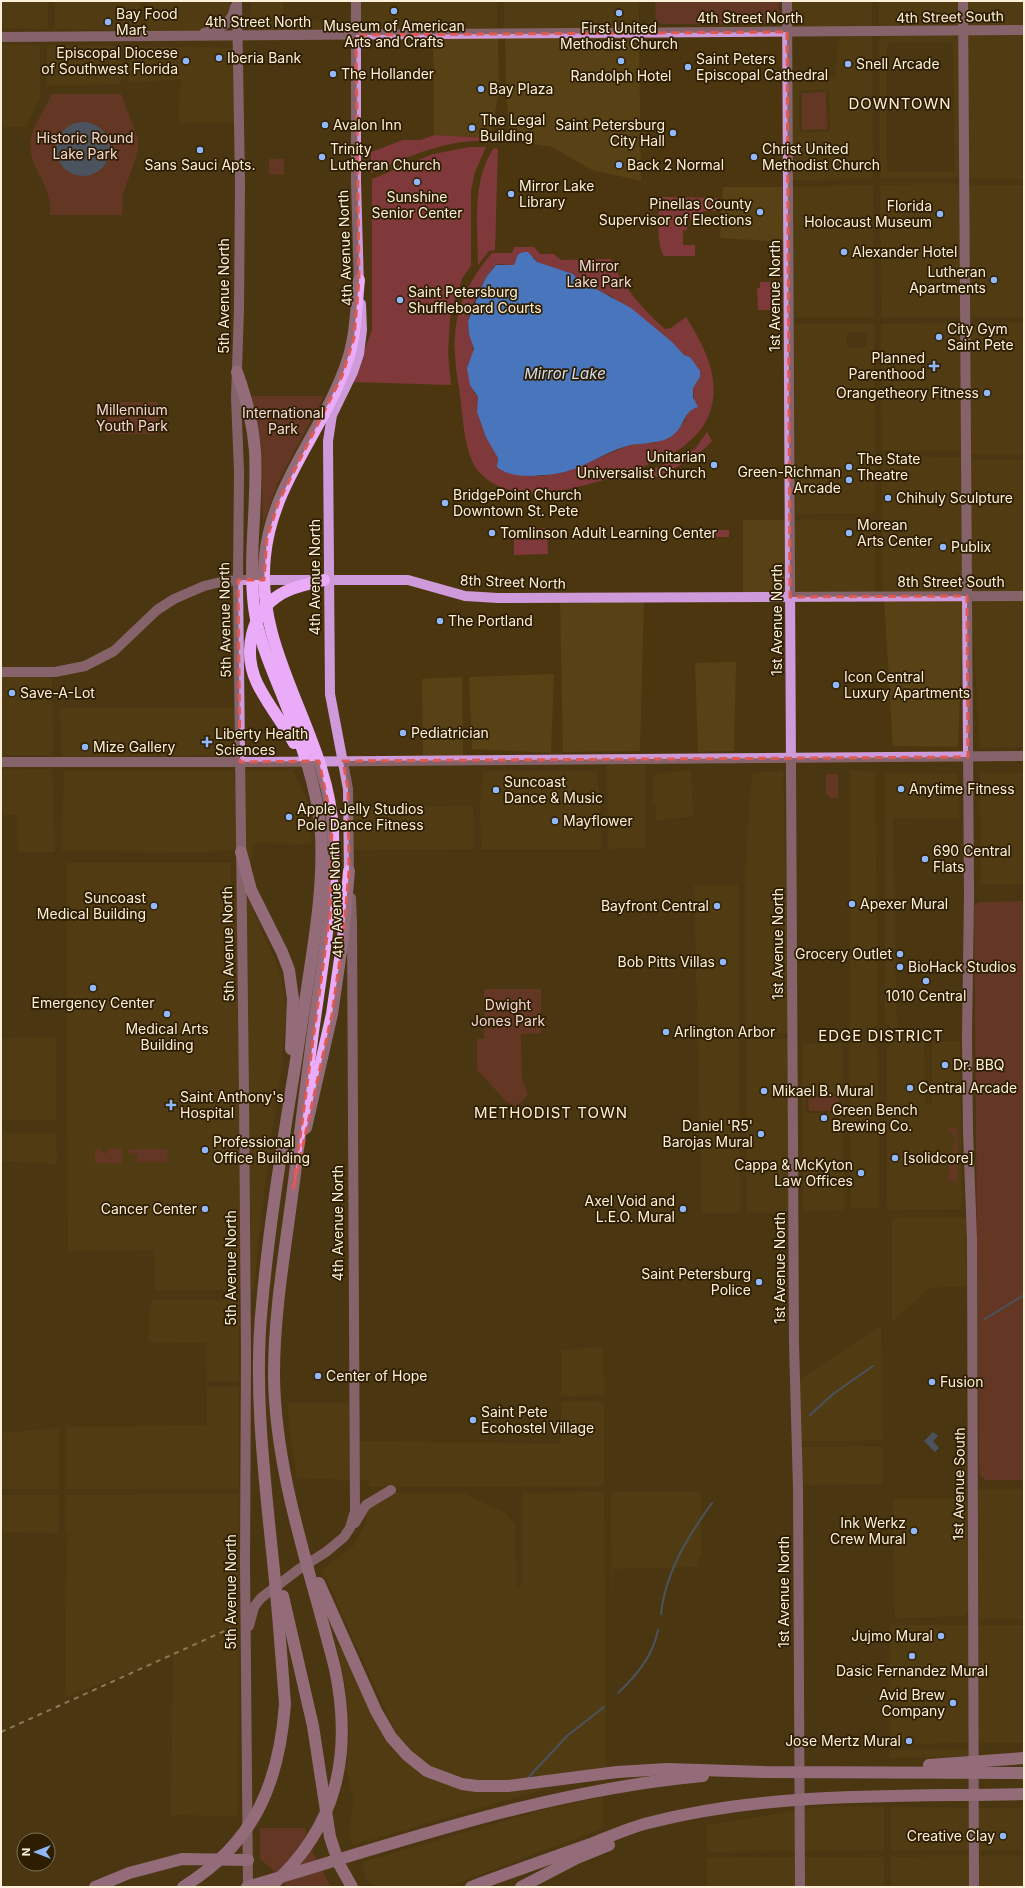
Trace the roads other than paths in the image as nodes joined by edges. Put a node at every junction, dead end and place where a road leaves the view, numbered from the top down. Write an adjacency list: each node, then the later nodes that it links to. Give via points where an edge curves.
1 (236, 1): 10 (main road, via 234,12 225,25); 11 (main road, 5th Avenue North)
2 (356, 1): 9 (main road, 4th Avenue North)
3 (787, 1): 8 (main road, 1st Avenue North)
4 (963, 1): 7 (main road, 1st Avenue South)
5 (1024, 30): 7 (main road, 4th Street South)
6 (876, 31): 7 (main road, 4th Street South); 8 (main road, 4th Street North)
7 (963, 31): 17 (main road, 1st Avenue South)
8 (787, 32): 9 (main road, 4th Street North); 19 (main road, 1st Avenue North)
9 (356, 35): 11 (main road, 4th Street North); 13 (main road, 4th Avenue North)
10 (195, 36): 11 (main road, 4th Street North); 12 (main road, 4th Street North)
11 (238, 36): 14 (main road, 5th Avenue North, via 240,184)
12 (1, 37)
13 (358, 280): 16 (main road, 4th Avenue North, via 362,330 359,354 332,415 328,441); 32 (highway, via 354,338 347,363 285,486 267,538 264,580 269,623 324,778 333,836 332,891)
14 (237, 372): 15 (main road, 5th Avenue North); 28 (highway, via 251,417 255,446 254,600 259,630)
15 (238, 580): 16 (main road, 8th Street North); 21 (main road, 8th Street North, via 215,583 188,592 158,610 114,651 85,666 55,672); 27 (main road, 5th Avenue North)
16 (326, 580): 19 (main road, 8th Street North, via 418,581 458,595 492,598); 25 (main road, 4th Avenue North, via 330,694); 28 (highway, via 297,587 270,602 259,617 250,643 250,663 258,684)
17 (967, 596): 18 (main road, 8th Street South); 20 (main road, 8th Street South); 23 (main road, 1st Avenue South)
18 (1024, 596)
19 (790, 597): 20 (main road, 8th Street North); 24 (main road, 1st Avenue North)
20 (879, 597)
21 (1, 672)
22 (1024, 756): 23 (main road)
23 (968, 757): 24 (main road); 53 (main road, 1st Avenue South, via 967,1081 972,1240)
24 (791, 758): 25 (main road); 52 (main road, 1st Avenue North)
25 (343, 761): 27 (main road); 30 (main road, 4th Avenue North, via 348,789)
26 (1, 762): 27 (main road)
27 (240, 762): 29 (main road, 5th Avenue North)
28 (307, 766): 31 (highway, via 318,811 321,853 318,907)
29 (241, 852): 31 (highway, via 251,890 282,952 292,983 293,1014); 37 (main road, 5th Avenue North, via 246,1354)
30 (349, 871): 32 (highway, via 332,1014); 34 (main road, 4th Avenue North, via 352,924 355,1511 350,1528)
31 (287, 1112): 35 (highway, via 265,1272 260,1332 260,1411)
32 (293, 1190): 36 (highway, via 280,1271 274,1351 276,1420 286,1476)
33 (391, 1490): 34 (main road, via 366,1505)
34 (344, 1537): 37 (main road, 4th Avenue North, via 261,1598 254,1607)
35 (271, 1542): 45 (highway, via 285,1704 279,1754 270,1786 250,1825 230,1850); 50 (highway, via 316,1739 330,1837 339,1864)
36 (304, 1549): 39 (highway, via 376,1711 391,1737 407,1755 427,1771 462,1784 492,1787 617,1772 667,1769); 49 (highway, via 340,1694 342,1754 334,1792 319,1827 290,1868)
37 (245, 1637): 44 (main road, 5th Avenue North)
38 (1024, 1758): 40 (highway)
39 (764, 1772): 40 (highway); 48 (highway, via 641,1784 538,1802)
40 (857, 1772): 41 (highway)
41 (1024, 1773)
42 (1021, 1794): 43 (highway, via 805,1798 748,1804)
43 (714, 1811): 46 (highway, via 624,1839 577,1858); 51 (highway, via 646,1824)
44 (248, 1860): 47 (highway, via 182,1859 129,1873); 48 (main road, 5th Avenue North)
45 (187, 1885)
46 (524, 1885)
47 (96, 1887)
48 (248, 1887)
49 (270, 1887)
50 (352, 1887)
51 (471, 1887)
52 (800, 1887)
53 (974, 1887)

